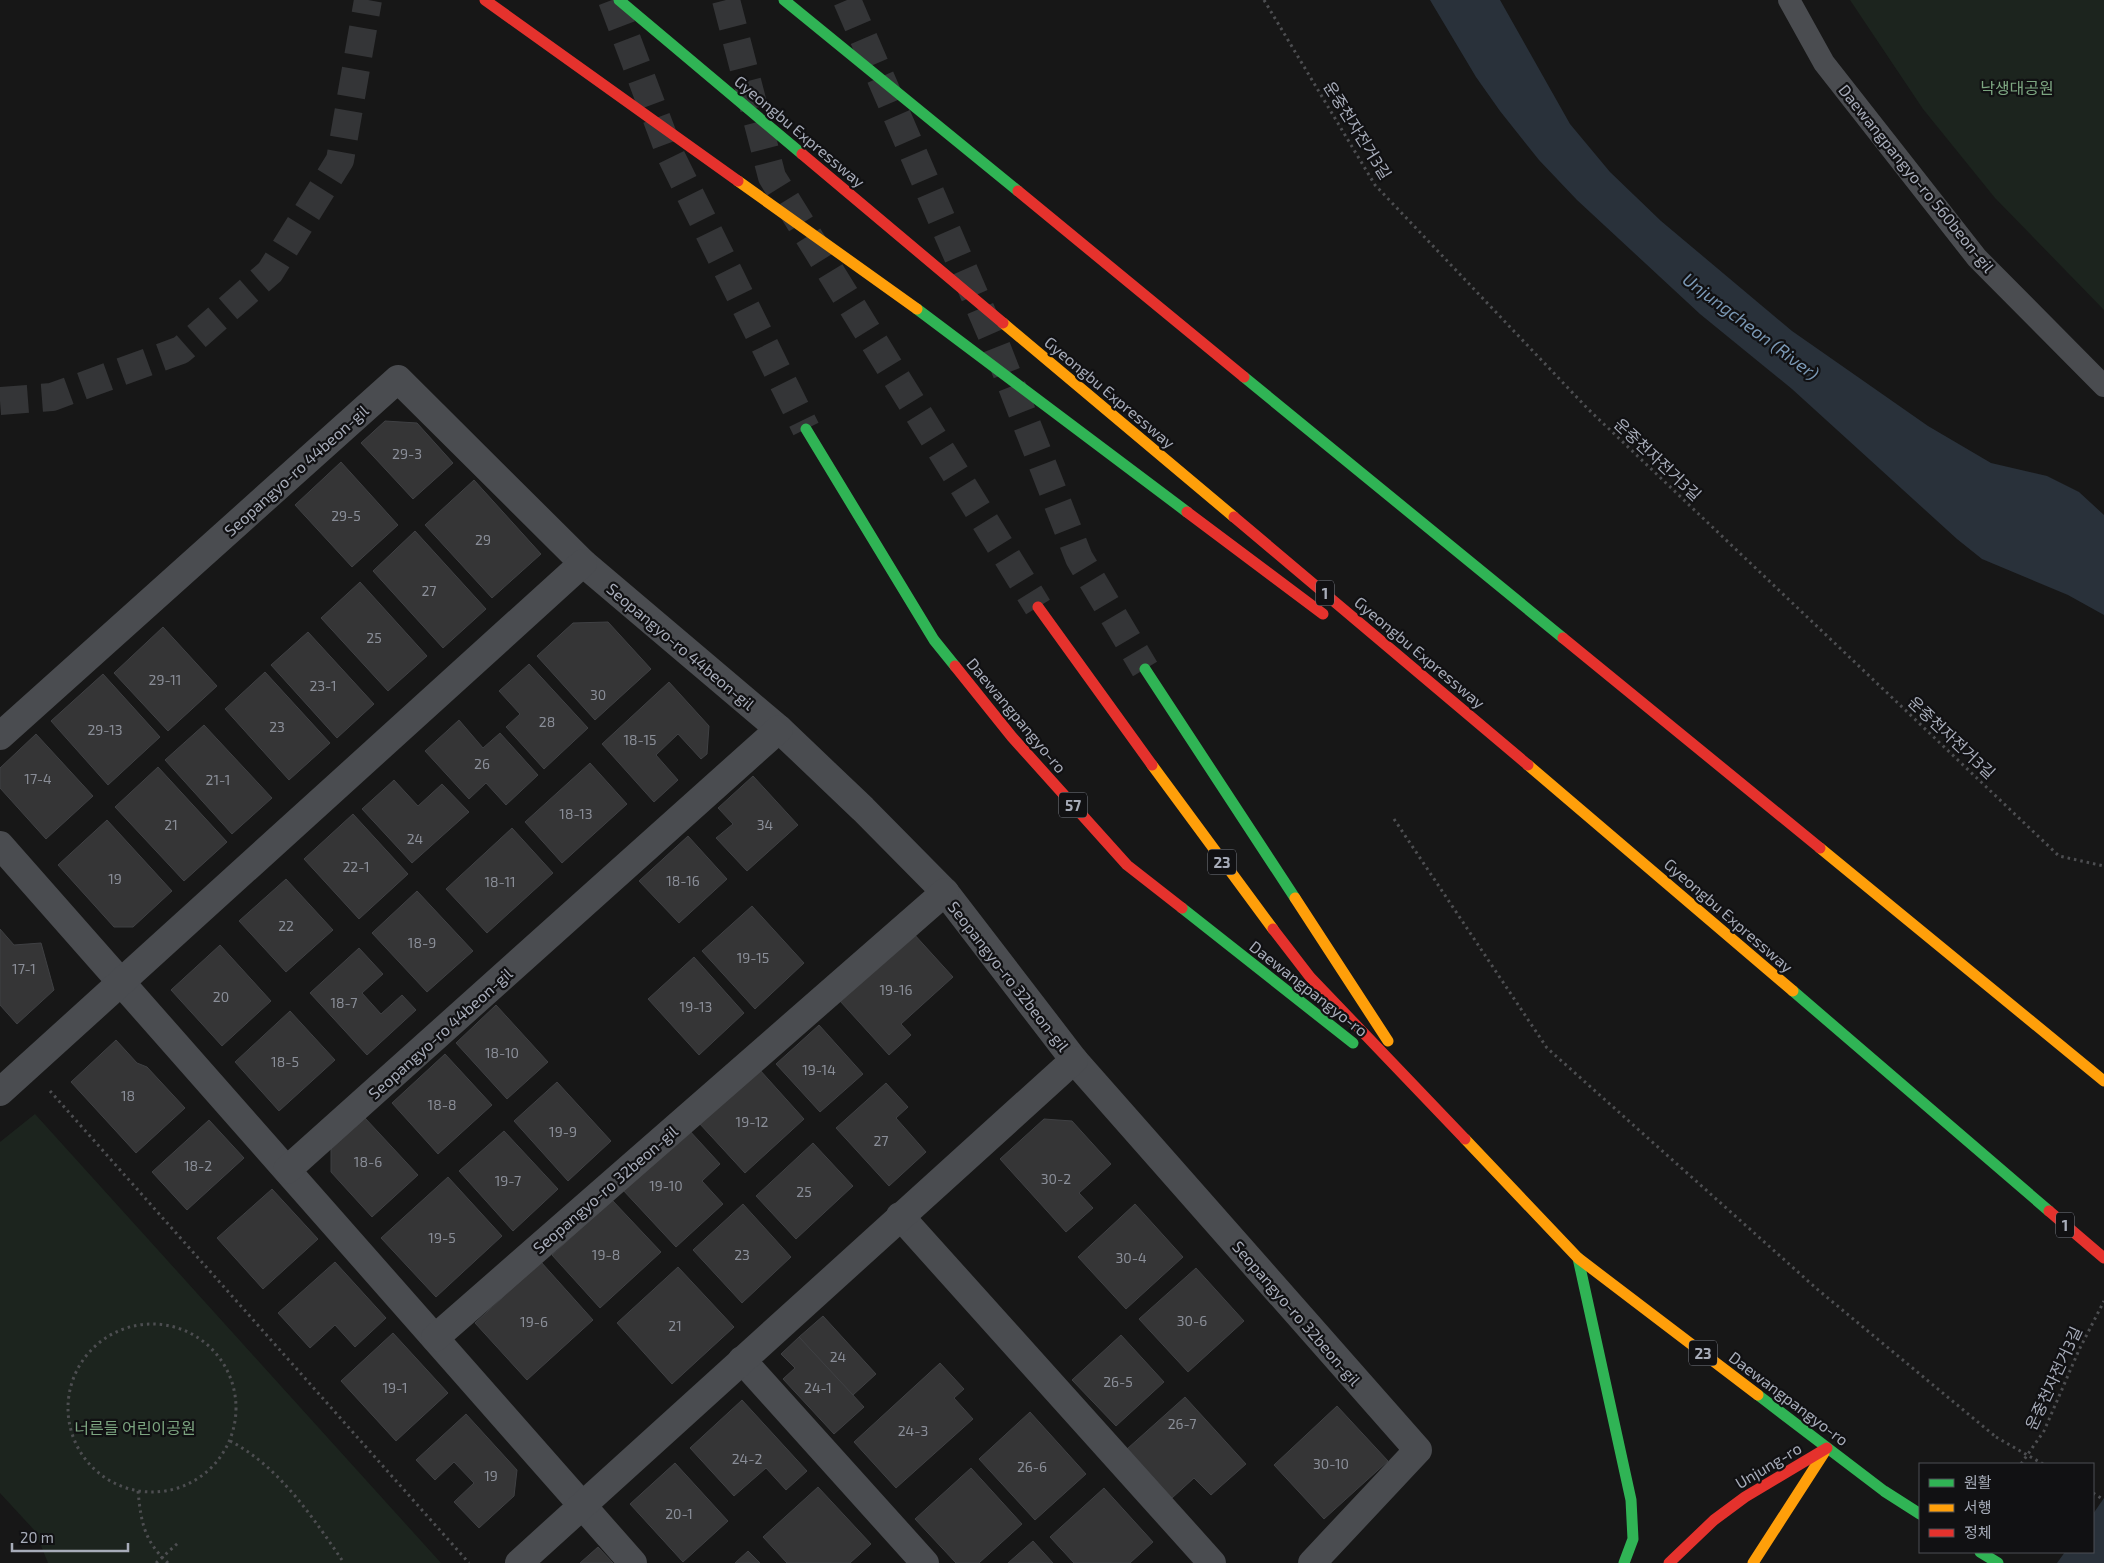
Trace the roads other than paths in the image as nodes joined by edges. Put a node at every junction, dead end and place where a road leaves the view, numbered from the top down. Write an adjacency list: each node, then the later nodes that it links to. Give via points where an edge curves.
1 (486, 0): 9 (main road, via 886,286)
2 (618, 0): 14 (main road, Gyeongbu Expressway / 1)
3 (784, 0): 20 (main road)
4 (1789, 0): 5 (lane, Daewangpangyo-ro 560beon-gil, via 1824,63 1977,258)
5 (2104, 386)
6 (806, 429): 22 (main road, Daewangpangyo-ro / 57, via 934,640 1012,737 1127,865)
7 (583, 563): 12 (street, Seopangyo-ro 44beon-gil); 13 (street, Seopangyo-ro 44beon-gil, via 398,379); 18 (street)
8 (1038, 607): 22 (main road, Daewangpangyo-ro / 23, via 1214,851 1310,977)
9 (1334, 622)
10 (1145, 670): 22 (main road, Daewangpangyo-ro)
11 (1398, 670): 14 (main road)
12 (779, 729): 15 (street, Seopangyo-ro 44beon-gil); 23 (street, Seopangyo-ro 44beon-gil)
13 (0, 736)
14 (1573, 803): 26 (main road, Gyeongbu Expressway / 1)
15 (863, 809): 17 (street, Seopangyo-ro 32beon-gil)
16 (0, 845): 18 (street)
17 (945, 892): 19 (street, Seopangyo-ro 32beon-gil); 27 (street, Seopangyo-ro 32beon-gil)
18 (121, 983): 21 (street); 23 (street)
19 (1074, 1060): 24 (street, Seopangyo-ro 32beon-gil); 37 (street, Seopangyo-ro 32beon-gil, via 1418,1450)
20 (2104, 1081)
21 (0, 1092)
22 (1427, 1101): 25 (main road, Daewangpangyo-ro)
23 (286, 1170): 27 (street)
24 (900, 1216): 28 (street, Seopangyo-ro 32beon-gil); 36 (street)
25 (1578, 1258): 29 (main road, Daewangpangyo-ro / 23); 38 (main road, via 1631,1500 1633,1538)
26 (2104, 1258)
27 (434, 1338): 30 (street)
28 (742, 1360): 30 (street, Seopangyo-ro 32beon-gil); 35 (street)
29 (1827, 1448): 31 (main road, Daewangpangyo-ro / 23); 39 (main road, Unjung-ro, via 1714,1520); 40 (main road, Unjung-ro)
30 (582, 1506): 33 (street, Seopangyo-ro 32beon-gil); 34 (street)
31 (1919, 1513)
32 (1982, 1553): 41 (main road)
33 (519, 1563)
34 (633, 1563)
35 (925, 1563)
36 (1212, 1563)
37 (1312, 1563)
38 (1624, 1563)
39 (1670, 1563)
40 (1753, 1563)
41 (1998, 1563)

